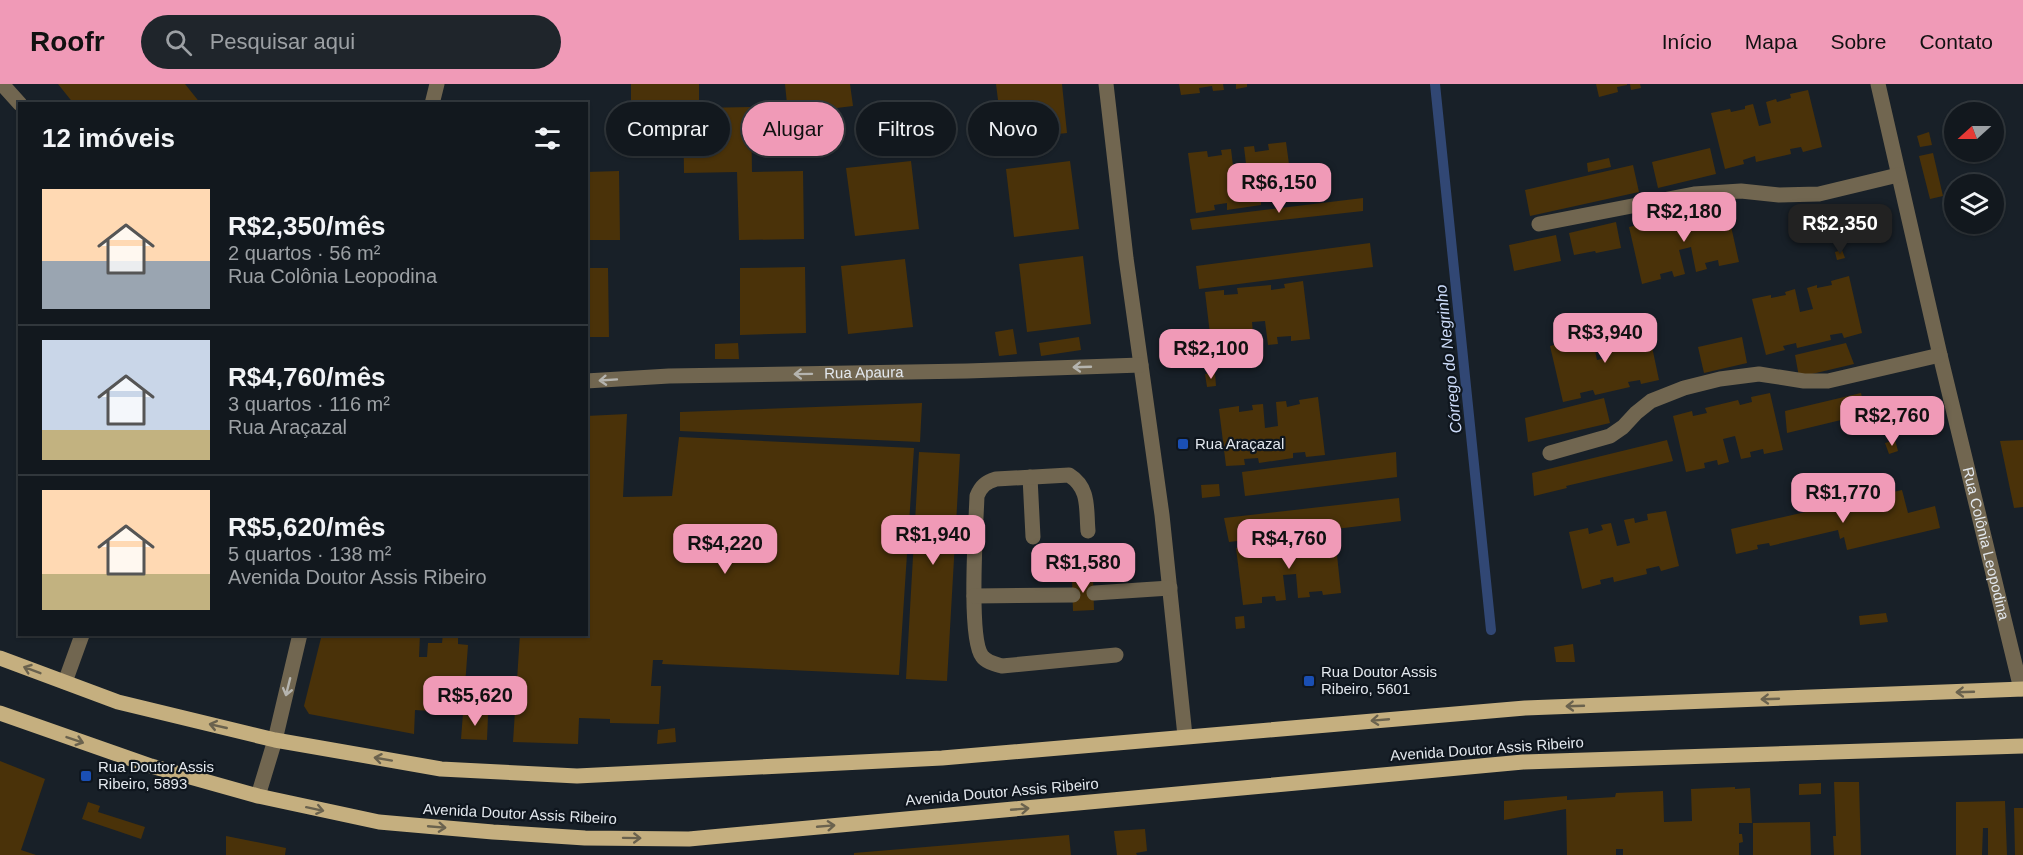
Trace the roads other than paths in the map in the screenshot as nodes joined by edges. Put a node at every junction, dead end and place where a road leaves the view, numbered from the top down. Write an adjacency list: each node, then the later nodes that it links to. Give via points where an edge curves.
1 (2, 84): 5 (street)
2 (437, 84): 6 (street)
3 (1106, 84): 10 (street)
4 (1878, 84): 7 (street, Rua Colônia Leopodina)
5 (18, 102)
6 (432, 102)
7 (1898, 176): 8 (street, via 1819,194 1694,194); 9 (street, Rua Colônia Leopodina)
8 (1539, 224)
9 (1940, 355): 12 (street, via 1828,381 1759,374 1684,388 1651,401 1610,436); 25 (street, Rua Colônia Leopodina)
10 (1141, 365): 11 (street, Rua Apaura, one-way to 11); 16 (street)
11 (588, 381)
12 (1550, 453)
13 (1030, 477): 14 (street, via 1069,475 1077,480 1084,489); 15 (street); 19 (street, via 988,481 977,496)
14 (1088, 531)
15 (1033, 537)
16 (1170, 588): 17 (street); 27 (street)
17 (1094, 593)
18 (1073, 595): 19 (street)
19 (974, 596): 22 (street, via 976,645 982,657 991,663 1002,666)
20 (82, 636): 24 (street)
21 (300, 636): 28 (street, one-way to 28)
22 (1116, 655)
23 (0, 658): 24 (main road, one-way to 23)
24 (65, 682): 28 (main road, one-way to 24, via 118,702)
25 (2022, 689): 27 (main road, one-way to 27, via 1525,708)
26 (0, 713): 30 (main road, Avenida Doutor Assis Ribeiro, one-way to 30, via 151,766)
27 (1185, 736): 28 (main road, one-way to 28, via 942,758 578,776 441,769)
28 (275, 740): 30 (street)
29 (2023, 746): 30 (main road, Avenida Doutor Assis Ribeiro, one-way to 29, via 379,822 573,837 689,839 1523,762)
30 (258, 796)

